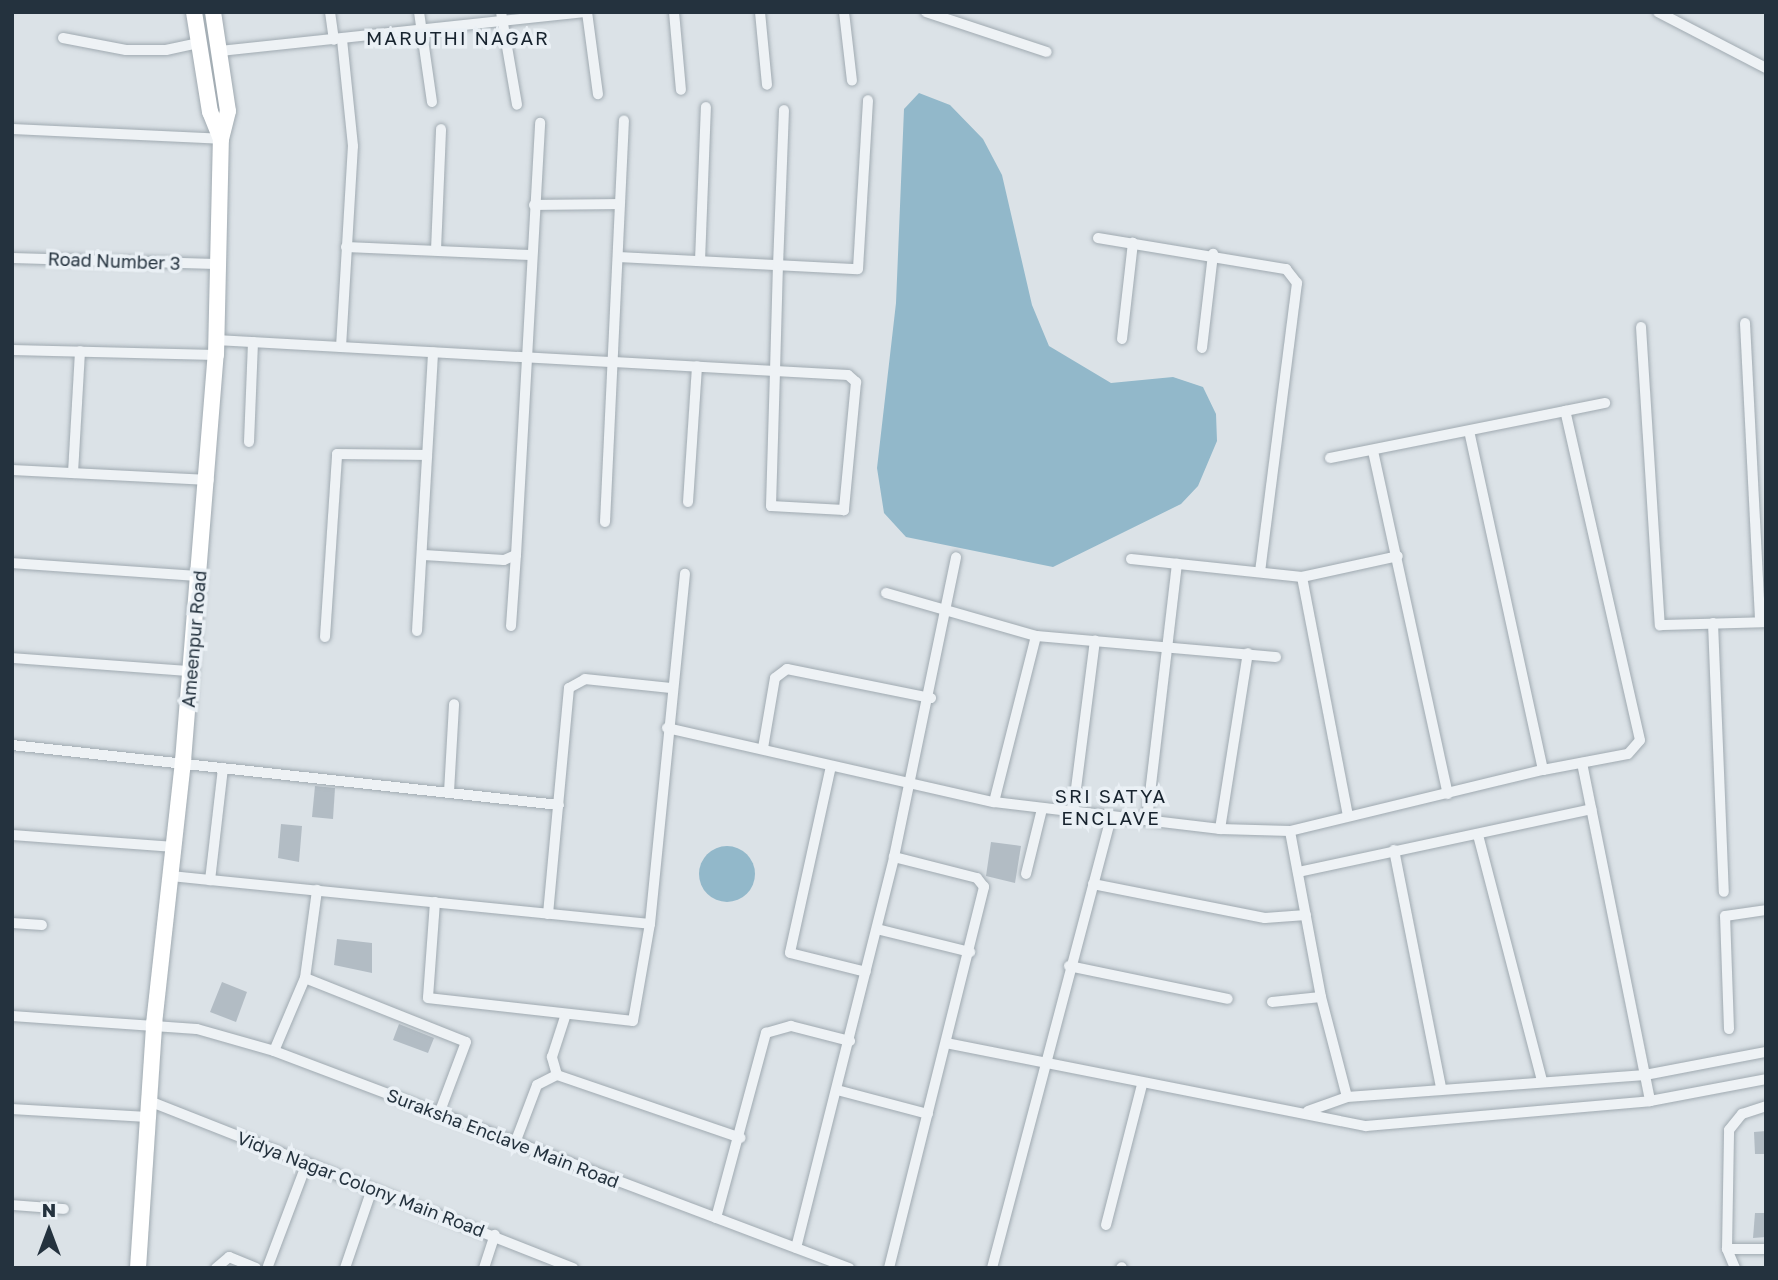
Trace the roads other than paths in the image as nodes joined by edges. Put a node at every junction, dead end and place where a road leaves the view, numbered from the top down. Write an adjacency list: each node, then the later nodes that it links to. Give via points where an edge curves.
1 (194, 12): 15 (street, Ameenpur Road)
2 (214, 12): 16 (street)
3 (330, 12): 14 (street)
4 (419, 12): 12 (street)
5 (587, 12): 11 (street); 22 (street)
6 (674, 12): 21 (street)
7 (760, 12): 20 (street)
8 (844, 12): 19 (street)
9 (926, 12): 17 (street)
10 (1658, 12): 18 (street)
11 (501, 16): 12 (street); 25 (street)
12 (421, 30): 14 (street); 24 (street)
13 (63, 37): 15 (street, via 126,50 166,50)
14 (338, 40): 16 (street); 37 (street, via 353,146)
15 (200, 43): 32 (street, Ameenpur Road, via 209,112)
16 (220, 51): 32 (street, via 228,111)
17 (1047, 52)
18 (1766, 68)
19 (852, 81)
20 (767, 85)
21 (681, 90)
22 (598, 94)
23 (868, 100): 45 (street, via 861,266 854,271)
24 (432, 102)
25 (517, 105)
26 (706, 107): 43 (street)
27 (784, 110): 45 (street)
28 (624, 120): 33 (street)
29 (540, 123): 34 (street)
30 (12, 129): 32 (street)
31 (441, 130): 38 (street)
32 (221, 139): 44 (street, Ameenpur Road)
33 (618, 204): 34 (street); 41 (street)
34 (534, 205): 40 (street)
35 (1098, 238): 36 (street)
36 (1133, 243): 39 (street); 48 (street)
37 (346, 247): 38 (street); 51 (street)
38 (436, 250): 40 (street)
39 (1213, 254): 52 (street); 79 (street, via 1286,270 1297,283)
40 (531, 255): 56 (street)
41 (618, 257): 43 (street); 57 (street)
42 (12, 258): 44 (street, Road Number 3)
43 (700, 261): 45 (street)
44 (216, 264): 50 (street, Ameenpur Road)
45 (778, 266): 59 (street)
46 (1745, 323): 85 (street)
47 (1641, 327): 86 (street, via 1660,625)
48 (1122, 339)
49 (253, 342): 50 (street); 51 (street); 63 (street)
50 (216, 347): 54 (street); 69 (street, Ameenpur Road)
51 (341, 347): 55 (street)
52 (1202, 348)
53 (12, 349): 54 (street)
54 (80, 351): 68 (street)
55 (432, 352): 56 (street); 65 (street)
56 (525, 357): 57 (street); 73 (street)
57 (614, 362): 58 (street); 71 (street)
58 (696, 366): 59 (street); 70 (street)
59 (775, 371): 59 (street, via 848,375 856,382 844,510 771,506)
60 (1605, 403): 61 (street)
61 (1565, 411): 62 (street); 104 (street, via 1640,740 1628,754)
62 (1469, 431): 64 (street); 107 (street)
63 (249, 442)
64 (1373, 451): 66 (street); 74 (street)
65 (427, 455): 72 (street); 90 (street, via 337,454)
66 (1329, 458)
67 (12, 470): 68 (street)
68 (73, 472): 69 (street)
69 (209, 480): 81 (street, Ameenpur Road)
70 (688, 502)
71 (605, 522)
72 (424, 555): 73 (street, via 504,559); 88 (street)
73 (516, 555): 87 (street)
74 (1398, 556): 82 (street); 110 (street)
75 (956, 557): 84 (street)
76 (1131, 559): 78 (street)
77 (12, 563): 81 (street)
78 (1177, 564): 79 (street); 92 (street)
79 (1259, 571): 82 (street)
80 (685, 574): 97 (street)
81 (200, 576): 96 (street, Ameenpur Road)
82 (1302, 577): 116 (street)
83 (886, 593): 84 (street)
84 (945, 610): 89 (street); 98 (street)
85 (1763, 622): 86 (street)
86 (1713, 623): 132 (street)
87 (511, 626)
88 (417, 631)
89 (1036, 636): 91 (street); 111 (street)
90 (325, 637)
91 (1095, 640): 92 (street); 115 (street)
92 (1166, 645): 93 (street); 118 (street)
93 (1248, 653): 94 (street); 119 (street)
94 (1276, 657)
95 (12, 658): 96 (street)
96 (190, 671): 103 (street, Ameenpur Road)
97 (671, 688): 100 (street); 112 (street, via 585,679 569,688)
98 (930, 698): 102 (street, via 787,669 775,678); 108 (street)
99 (454, 704): 109 (street)
100 (667, 728): 102 (street); 138 (street)
101 (12, 745): 103 (street)
102 (764, 748): 105 (street)
103 (183, 761): 106 (street); 123 (street, Ameenpur Road)
104 (1583, 763): 107 (street); 114 (street)
105 (831, 766): 108 (street); 143 (street, via 790,953)
106 (223, 768): 109 (street); 129 (street)
107 (1543, 770): 110 (street)
108 (912, 780): 111 (street); 125 (street)
109 (449, 792): 112 (street)
110 (1448, 794): 116 (street)
111 (994, 802): 113 (street)
112 (559, 806): 135 (street)
113 (1042, 809): 115 (street); 127 (street)
114 (1591, 809): 122 (street); 158 (street)
115 (1073, 813): 117 (street)
116 (1348, 816): 120 (street)
117 (1111, 817): 118 (street); 130 (street)
118 (1147, 819): 119 (street)
119 (1220, 830): 120 (street)
120 (1290, 831): 126 (street)
121 (12, 835): 123 (street)
122 (1478, 835): 124 (street); 160 (street)
123 (175, 847): 128 (street, Ameenpur Road)
124 (1395, 850): 126 (street); 162 (street)
125 (894, 857): 140 (street); 141 (street, via 978,878 984,887 983,901)
126 (1298, 872): 136 (street)
127 (1026, 874)
128 (171, 876): 129 (street); 150 (street, Ameenpur Road)
129 (210, 880): 131 (street)
130 (1093, 884): 136 (street, via 1265,918); 142 (street)
131 (317, 890): 133 (street); 144 (street)
132 (1724, 892)
133 (435, 902): 135 (street); 149 (street, via 428,998)
134 (1766, 909): 151 (street, via 1726,916)
135 (548, 914): 138 (street)
136 (1306, 915): 145 (street)
137 (12, 923): 139 (street)
138 (650, 924): 149 (street, via 633,1021)
139 (43, 925)
140 (877, 929): 141 (street); 143 (street)
141 (970, 953): 153 (street)
142 (1069, 966): 146 (street); 156 (street)
143 (866, 972): 152 (street)
144 (305, 978): 154 (street); 170 (street, via 466,1042)
145 (1321, 997): 147 (street); 164 (street)
146 (1228, 999)
147 (1272, 1002)
148 (12, 1016): 150 (street, Suraksha Enclave Main Road)
149 (565, 1017): 157 (street, via 552,1057)
150 (154, 1024): 154 (street, Suraksha Enclave Main Road, via 197,1029); 168 (street, Ameenpur Road)
151 (1729, 1029)
152 (849, 1041): 163 (street); 172 (street, via 792,1026 766,1033)
153 (946, 1043): 156 (street); 171 (street)
154 (274, 1051): 170 (street, Suraksha Enclave Main Road)
155 (1766, 1052): 158 (street)
156 (1043, 1065): 161 (street); 193 (street)
157 (557, 1074): 172 (street); 173 (street, via 537,1085)
158 (1645, 1074): 160 (street); 165 (street)
159 (1766, 1079): 165 (street)
160 (1542, 1081): 162 (street)
161 (1142, 1085): 169 (street); 179 (street)
162 (1441, 1088): 164 (street)
163 (837, 1090): 171 (street); 181 (street)
164 (1347, 1097): 169 (street)
165 (1650, 1101): 169 (street, via 1366,1126)
166 (1766, 1106): 182 (street, via 1742,1114 1729,1130)
167 (12, 1109): 168 (street, Vidya Nagar Colony Main Road)
168 (148, 1109): 174 (street, Vidya Nagar Colony Main Road); 185 (street, Ameenpur Road)
169 (1308, 1111)
170 (439, 1114): 173 (street, Suraksha Enclave Main Road)
171 (928, 1114): 192 (street)
172 (741, 1138): 178 (street)
173 (515, 1143): 178 (street, Suraksha Enclave Main Road)
174 (307, 1163): 175 (street, Vidya Nagar Colony Main Road); 184 (street)
175 (372, 1189): 180 (street, Vidya Nagar Colony Main Road); 188 (street)
176 (12, 1205): 177 (street)
177 (64, 1209)
178 (716, 1218): 181 (street, Suraksha Enclave Main Road)
179 (1106, 1225)
180 (495, 1235): 189 (street); 190 (street, Vidya Nagar Colony Main Road)
181 (796, 1248): 191 (street, Suraksha Enclave Main Road)
182 (1727, 1249): 183 (street); 194 (street)
183 (1766, 1249)
184 (268, 1266)
185 (138, 1268)
186 (216, 1268): 187 (street, via 229,1257)
187 (256, 1268)
188 (345, 1268)
189 (484, 1268)
190 (573, 1268)
191 (849, 1268)
192 (889, 1268)
193 (992, 1268)
194 (1735, 1268)

